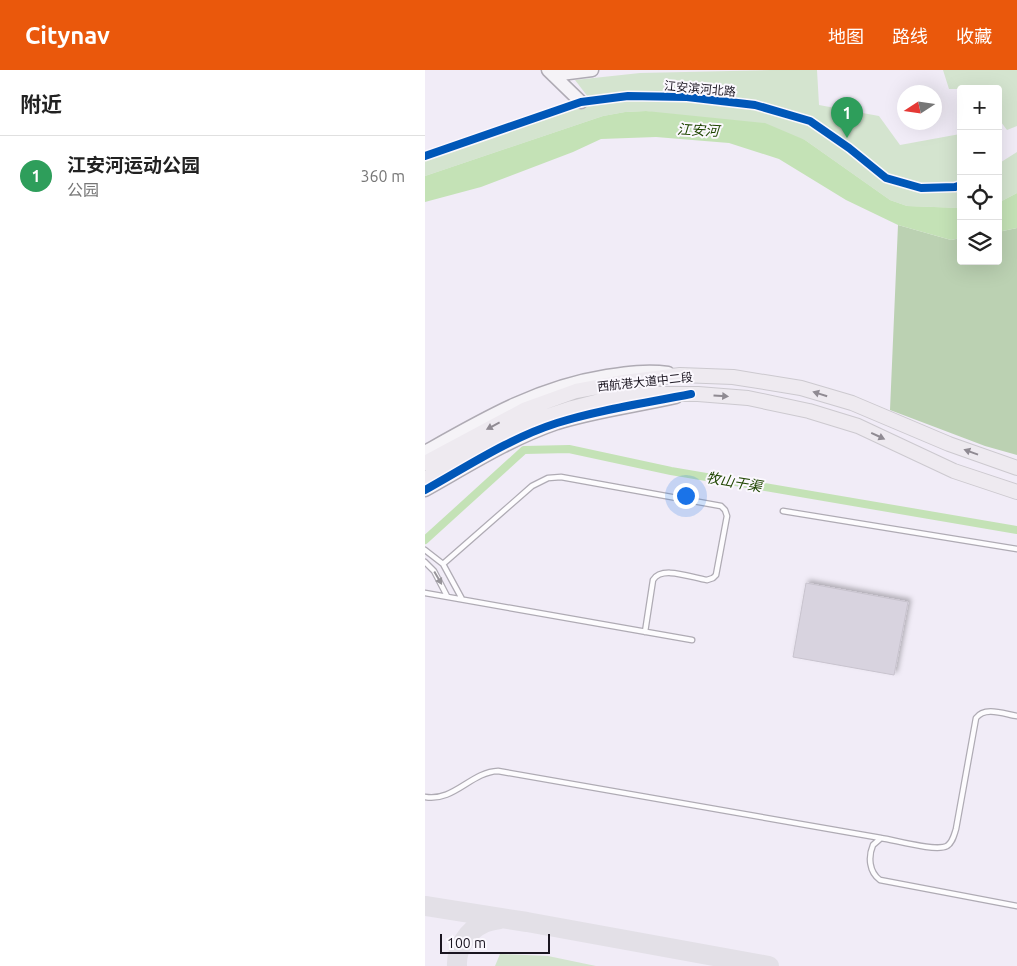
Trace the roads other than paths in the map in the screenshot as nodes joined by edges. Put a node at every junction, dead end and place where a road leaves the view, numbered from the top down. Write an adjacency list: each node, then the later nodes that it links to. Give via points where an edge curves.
1 (592, 70): 2 (street)
2 (551, 72): 3 (street)
3 (581, 102)
4 (680, 375): 5 (street, via 630,372 565,385 497,412); 6 (main road, 西航港大道中二段, one-way to 4, via 949,444 852,403 801,388 733,376); 7 (main road, 西航港大道中二段, one-way to 7, via 577,391 526,409)
5 (425, 452)
6 (1017, 468)
7 (426, 477): 8 (main road, 西航港大道中二段, one-way to 8, via 493,439 572,408 611,398 691,394 748,398 809,411 858,426 954,472)
8 (1017, 492)
9 (783, 511): 10 (lane)
10 (1017, 549)
11 (425, 550): 13 (lane)
12 (425, 562): 15 (lane, one-way to 15)
13 (443, 564): 16 (lane); 17 (lane, via 532,486 548,478 561,477 721,506 727,516 716,575 707,580 665,572 655,576)
14 (425, 593): 15 (lane)
15 (447, 596): 16 (lane)
16 (462, 599): 17 (lane)
17 (645, 632): 18 (lane)
18 (692, 640)
19 (1017, 716): 21 (lane, via 985,711 976,718 956,829 949,845 934,848)
20 (425, 797): 21 (lane, via 443,797 483,775 498,771)
21 (881, 838): 22 (lane, via 873,845 870,859 873,873 879,880)
22 (1017, 906)

